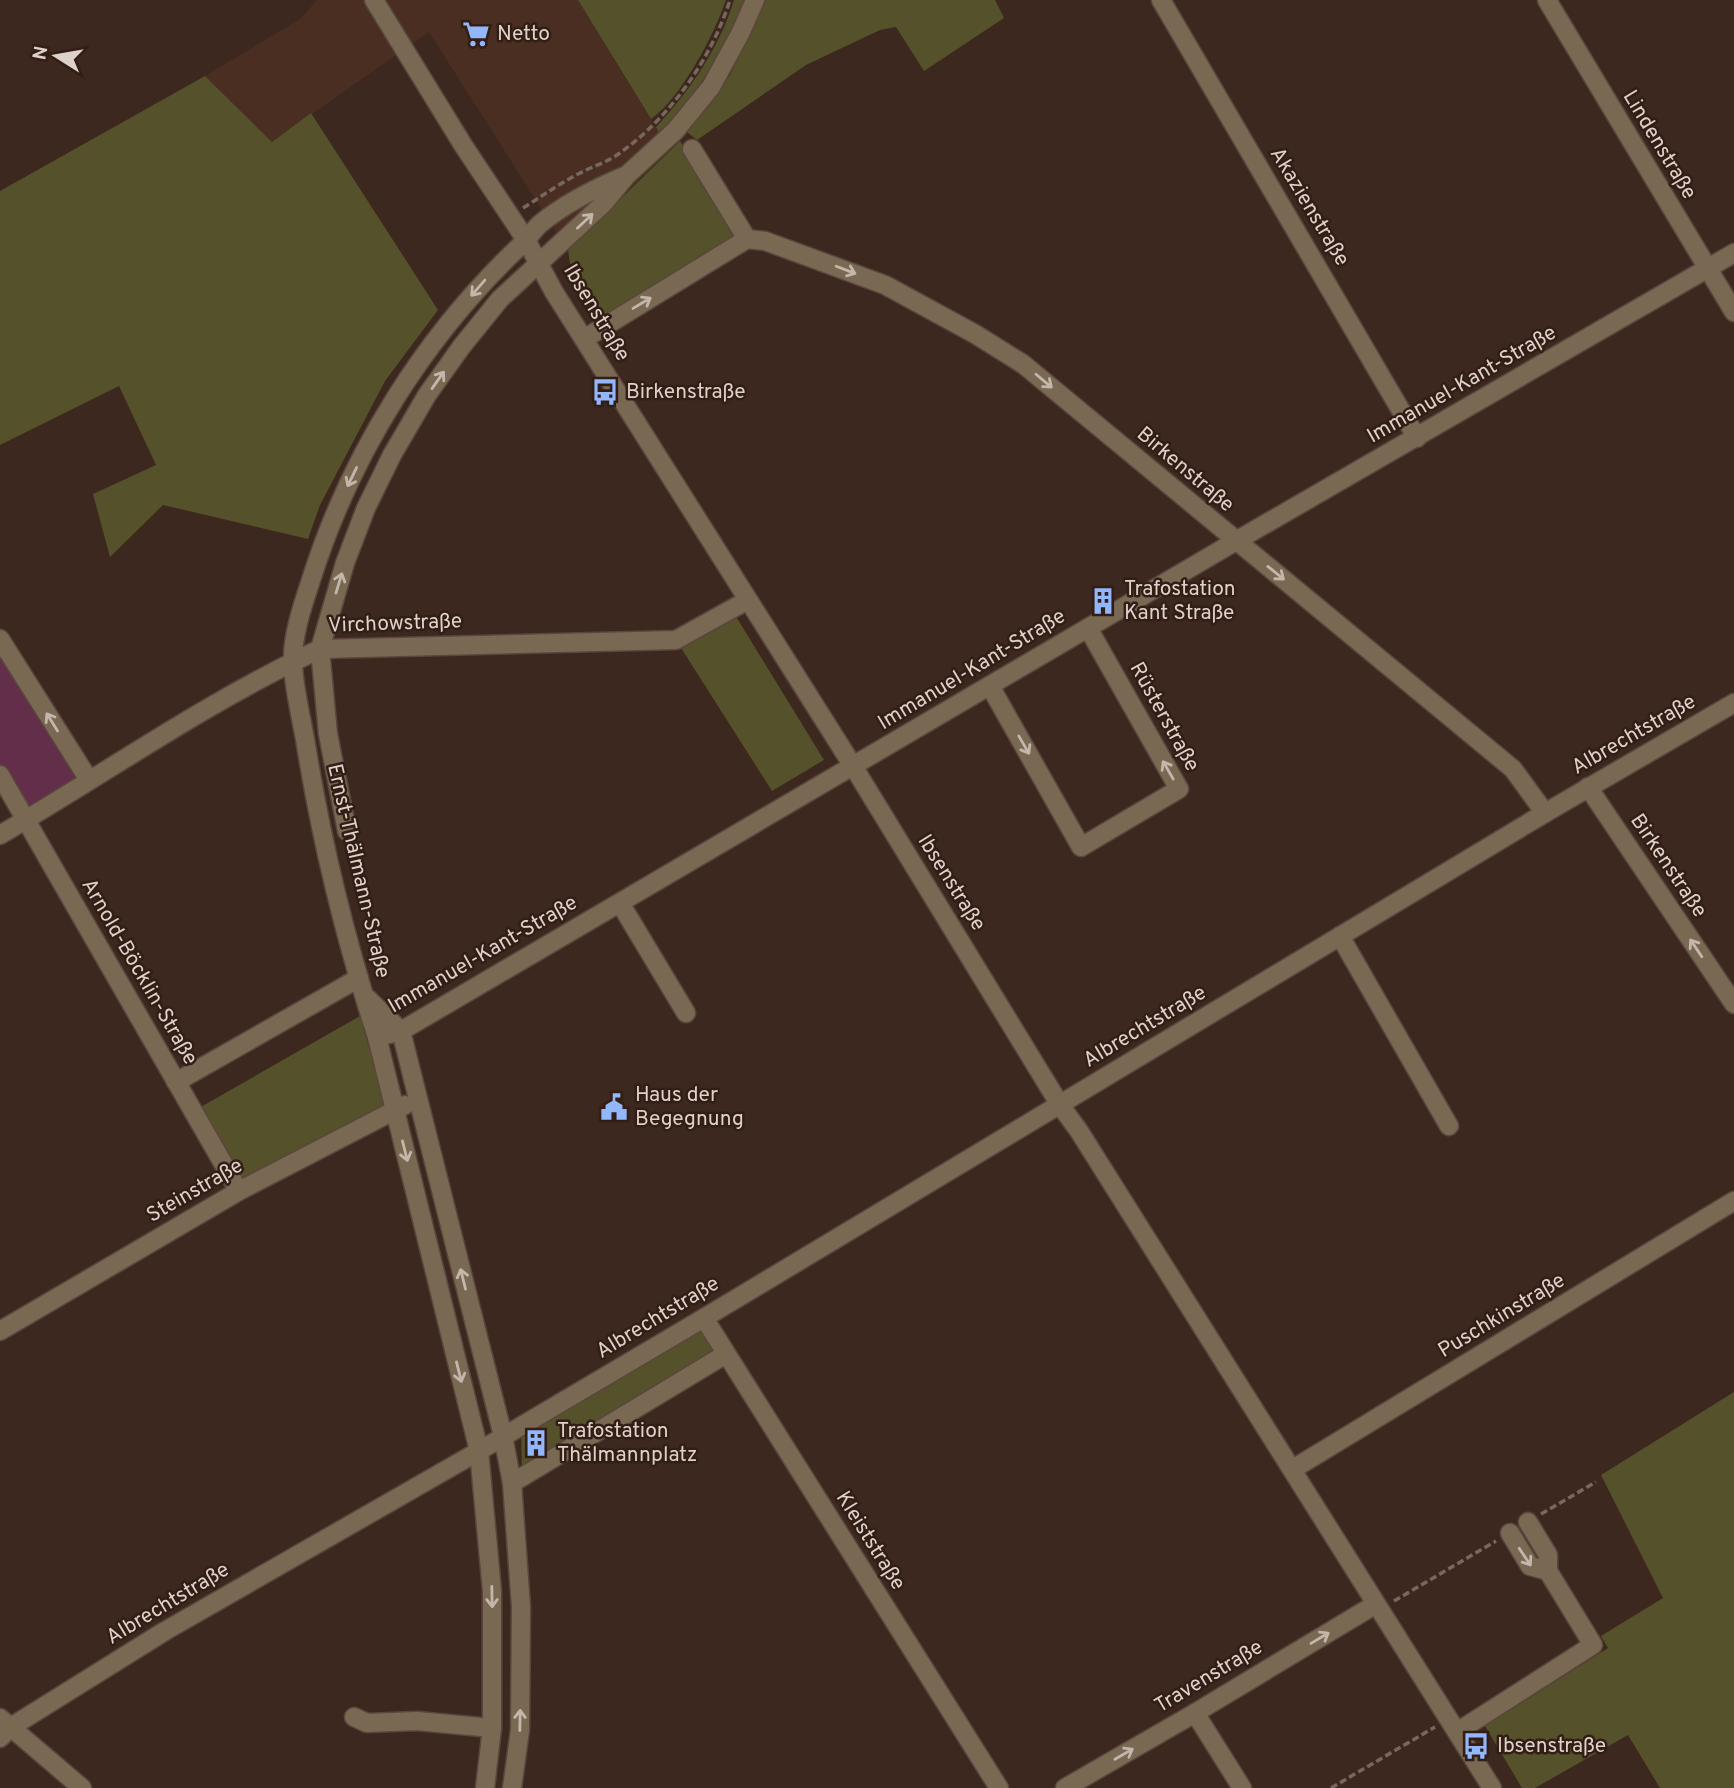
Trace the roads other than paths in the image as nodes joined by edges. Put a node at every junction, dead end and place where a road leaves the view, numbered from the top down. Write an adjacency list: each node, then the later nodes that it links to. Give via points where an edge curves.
1 (755, 0): 6 (street, via 711,87 675,131)
2 (1161, 0): 14 (street, Akazienstraße)
3 (1547, 0): 11 (street, Lindenstraße)
4 (379, 2): 8 (street, Ibsenstraße, via 463,145)
5 (692, 149): 7 (street)
6 (627, 175): 8 (street, Ernst-Thälmann-Straße, via 599,186 538,225); 10 (street, Ernst-Thälmann-Straße, one-way to 6)
7 (747, 239): 13 (street, one-way to 7); 15 (street, Birkenstraße, one-way to 15, via 765,241 885,285 975,334 1023,364)
8 (526, 240): 10 (street, Ibsenstraße); 20 (street, Ernst-Thälmann-Straße, one-way to 20, via 455,315 397,395 334,515 301,611)
9 (1734, 253): 11 (street, Immanuel-Kant-Straße)
10 (540, 263): 13 (street, Ibsenstraße); 19 (street, Ernst-Thälmann-Straße, one-way to 10, via 349,552 391,455 462,346 500,299)
11 (1709, 268): 12 (street, Lindenstraße); 14 (street, Immanuel-Kant-Straße)
12 (1734, 312)
13 (584, 339): 16 (street, Ibsenstraße)
14 (1417, 438): 15 (street, Immanuel-Kant-Straße)
15 (1236, 541): 17 (street, Immanuel-Kant-Straße); 27 (street, Birkenstraße, one-way to 27, via 1513,769)
16 (748, 600): 19 (street, Virchowstraße, via 676,640); 23 (street, Ibsenstraße)
17 (1088, 628): 21 (street, Immanuel-Kant-Straße); 21 (street, Rüsterstraße, one-way to 17, via 1082,846 1179,789)
18 (0, 639): 25 (street, one-way to 18)
19 (320, 649): 20 (street, Virchowstraße); 29 (street, Ernst-Thälmann-Straße, via 328,734)
20 (292, 662): 25 (street, Virchowstraße); 33 (street, Ernst-Thälmann-Straße, via 318,821)
21 (990, 686): 23 (street, Immanuel-Kant-Straße)
22 (1734, 703): 26 (street, Albrechtstraße)
23 (853, 766): 31 (street, Immanuel-Kant-Straße); 40 (street, Ibsenstraße)
24 (0, 775): 28 (street, Arnold-Böcklin-Straße)
25 (89, 779): 28 (street, Virchowstraße)
26 (1588, 787): 27 (street, Albrechtstraße); 34 (street, Birkenstraße, one-way to 26)
27 (1545, 813): 32 (street, Albrechtstraße)
28 (26, 820): 30 (street, Virchowstraße); 38 (street, Arnold-Böcklin-Straße)
29 (347, 831)
30 (0, 835)
31 (620, 903): 35 (street); 36 (street, Immanuel-Kant-Straße)
32 (1340, 936): 40 (street, Albrechtstraße); 42 (street)
33 (361, 986): 36 (street, Ernst-Thälmann-Straße); 37 (street, Ernst-Thälmann-Straße); 38 (street)
34 (1734, 1004)
35 (686, 1013)
36 (401, 1031): 37 (street, Immanuel-Kant-Straße); 39 (street)
37 (377, 1037): 41 (street, Ernst-Thälmann-Straße)
38 (176, 1082): 43 (street, Arnold-Böcklin-Straße)
39 (417, 1099): 41 (street, Steinstraße); 48 (street, one-way to 39)
40 (1060, 1105): 45 (street, Albrechtstraße); 50 (street, Ibsenstraße)
41 (395, 1110): 43 (street, Steinstraße); 49 (street, Ernst-Thälmann-Straße, one-way to 49)
42 (1449, 1126)
43 (239, 1191): 46 (street, Steinstraße)
44 (1734, 1201): 50 (street, Puschkinstraße)
45 (704, 1318): 47 (street, Kleiststraße); 48 (street, Albrechtstraße)
46 (0, 1331)
47 (726, 1354): 51 (street); 64 (street, Kleiststraße)
48 (503, 1436): 49 (street, Albrechtstraße); 51 (street)
49 (478, 1451): 59 (street, Albrechtstraße); 60 (street, Ernst-Thälmann-Straße, one-way to 60, via 492,1591)
50 (1293, 1469): 55 (street, Ibsenstraße)
51 (512, 1483): 63 (street, one-way to 51, via 520,1730 521,1621)
52 (1528, 1522): 54 (street, via 1548,1555)
53 (1510, 1533): 54 (street, one-way to 54, via 1530,1566)
54 (1548, 1571): 58 (street, via 1593,1646)
55 (1378, 1607): 56 (street, Travenstraße, one-way to 55); 58 (street, Ibsenstraße)
56 (1195, 1713): 65 (street, Travenstraße, one-way to 56); 66 (street)
57 (354, 1717): 60 (street, via 368,1723 417,1721)
58 (1453, 1725): 67 (street, Ibsenstraße)
59 (4, 1728): 61 (street)
60 (492, 1728): 62 (street, Ernst-Thälmann-Straße)
61 (82, 1788)
62 (485, 1788)
63 (512, 1788)
64 (999, 1788)
65 (1065, 1788)
66 (1242, 1788)
67 (1492, 1788)

